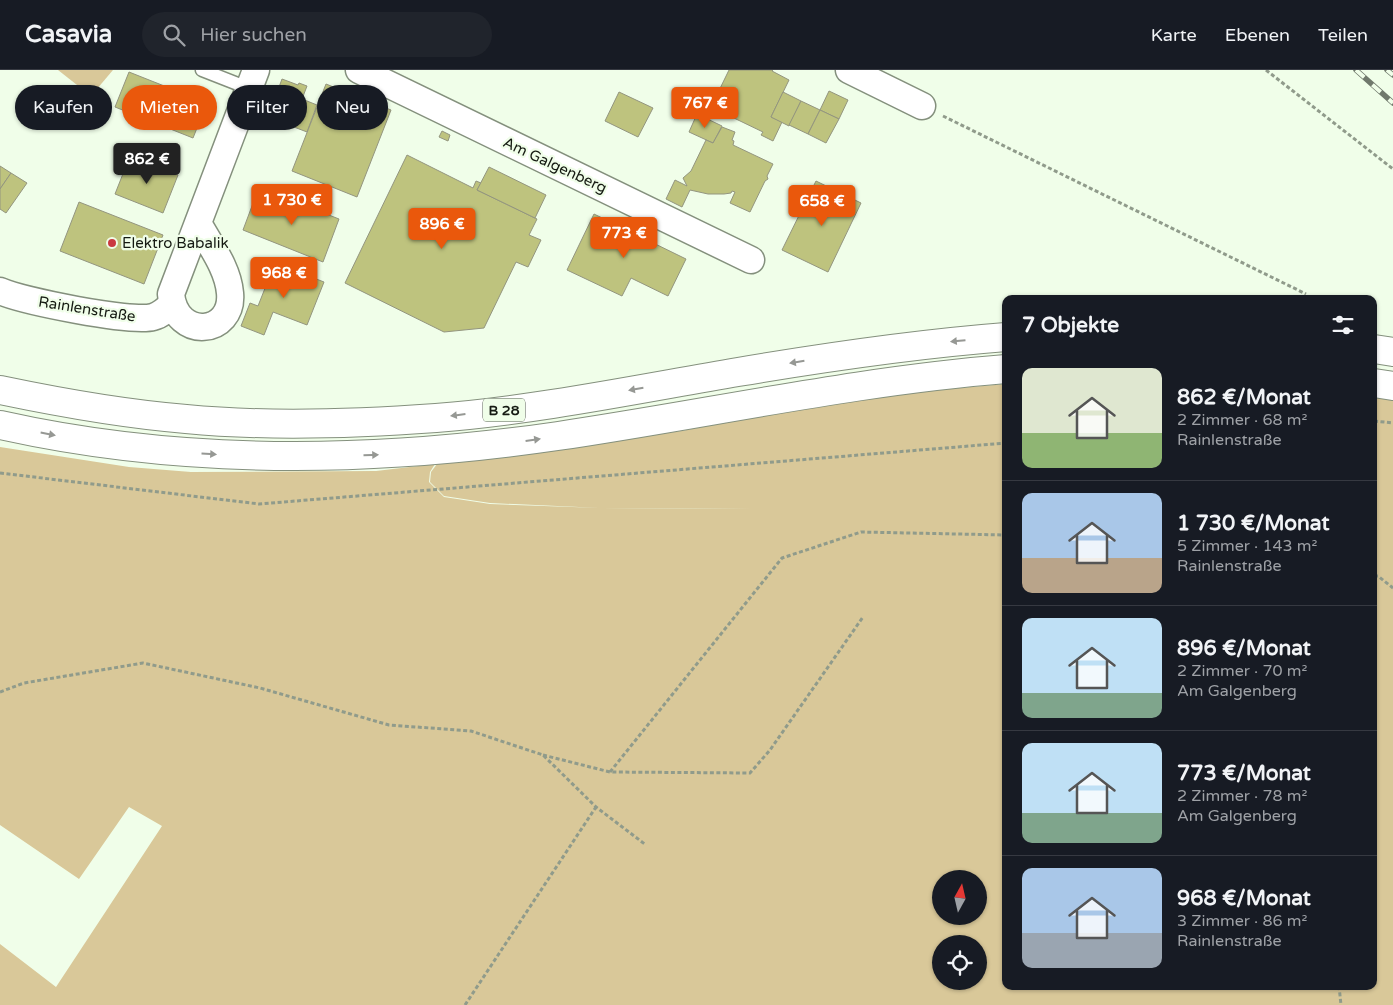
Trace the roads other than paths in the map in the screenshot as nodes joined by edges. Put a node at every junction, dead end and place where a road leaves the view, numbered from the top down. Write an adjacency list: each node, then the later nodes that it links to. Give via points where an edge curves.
1 (202, 70): 4 (lane)
2 (359, 70): 7 (street, Am Galgenberg)
3 (849, 70): 5 (street)
4 (252, 79): 6 (street)
5 (922, 106)
6 (198, 223): 9 (street, via 171,294); 9 (street, via 228,280 229,308 223,319 202,327 190,325 179,318)
7 (751, 260)
8 (0, 291): 9 (street, Rainlenstraße, via 64,307 130,318 151,318)
9 (172, 304)
10 (1002, 337): 16 (highway, B 28, one-way to 16, via 850,354 495,411 374,422 308,424 186,419 115,411)
11 (1377, 349): 12 (highway)
12 (1393, 352)
13 (1002, 370): 17 (highway, B 28, one-way to 13, via 128,447 189,453 374,455 558,436 862,385)
14 (1377, 383): 15 (highway)
15 (1393, 386)
16 (0, 390)
17 (0, 425)

